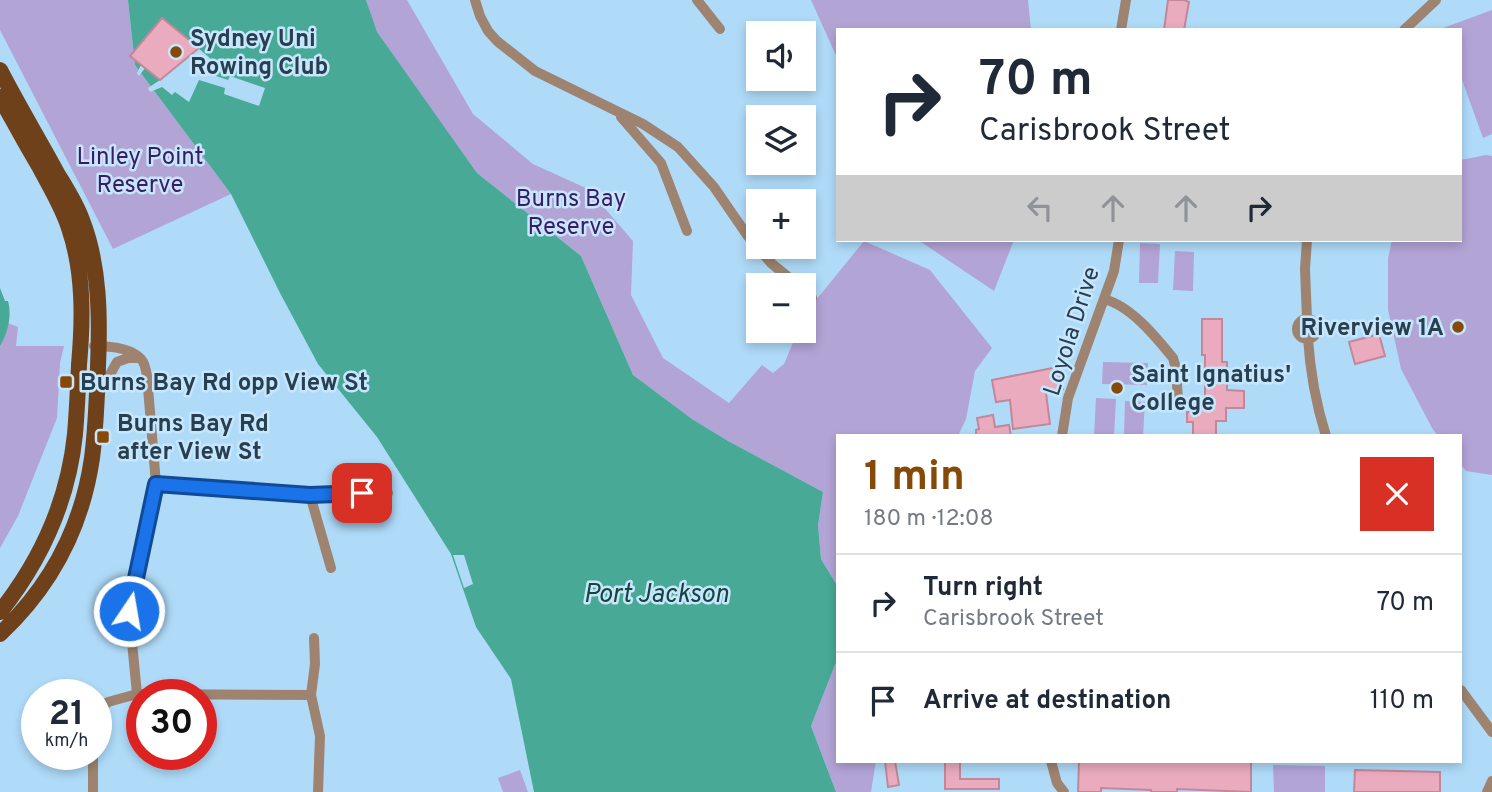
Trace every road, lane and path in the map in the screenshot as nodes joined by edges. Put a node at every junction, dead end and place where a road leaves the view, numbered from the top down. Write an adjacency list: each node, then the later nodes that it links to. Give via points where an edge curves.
1 (475, 0): 10 (street, via 488,31 535,71)
2 (697, 0): 7 (street)
3 (1126, 0): 5 (street)
4 (1436, 0): 6 (street)
5 (1121, 28)
6 (1406, 28)
7 (720, 29)
8 (0, 70): 17 (main road, via 83,221 95,270)
9 (0, 97): 16 (main road, via 56,194 70,230 79,269)
10 (617, 112): 11 (street, via 662,163); 14 (street, via 678,147)
11 (687, 231)
12 (1119, 242): 15 (street, Loyola Drive)
13 (1307, 242): 22 (street, via 1307,319 1298,327 1299,334 1308,338)
14 (783, 273)
15 (1104, 299): 20 (street, via 1131,314 1173,358); 21 (street, Loyola Drive, via 1068,398)
16 (81, 346): 17 (street); 27 (main road, via 75,434 62,500 37,559)
17 (100, 346): 18 (street); 19 (main road)
18 (140, 358): 19 (street, via 117,362); 23 (street, via 147,376)
19 (96, 399): 28 (main road, via 88,480 70,534 46,582)
20 (1178, 400)
21 (1062, 434)
22 (1326, 434)
23 (156, 484): 25 (street); 30 (street, via 129,611)
24 (388, 493): 25 (street)
25 (310, 495): 26 (street)
26 (331, 568)
27 (0, 612)
28 (0, 634)
29 (314, 638): 33 (street)
30 (136, 679)
31 (1462, 691): 34 (street)
32 (217, 694): 33 (street)
33 (311, 695): 39 (street, via 320,736)
34 (1492, 732)
35 (1052, 763): 40 (street)
36 (93, 770): 38 (street)
37 (1492, 781): 41 (street)
38 (93, 792)
39 (318, 792)
40 (1064, 792)
41 (1487, 792)

